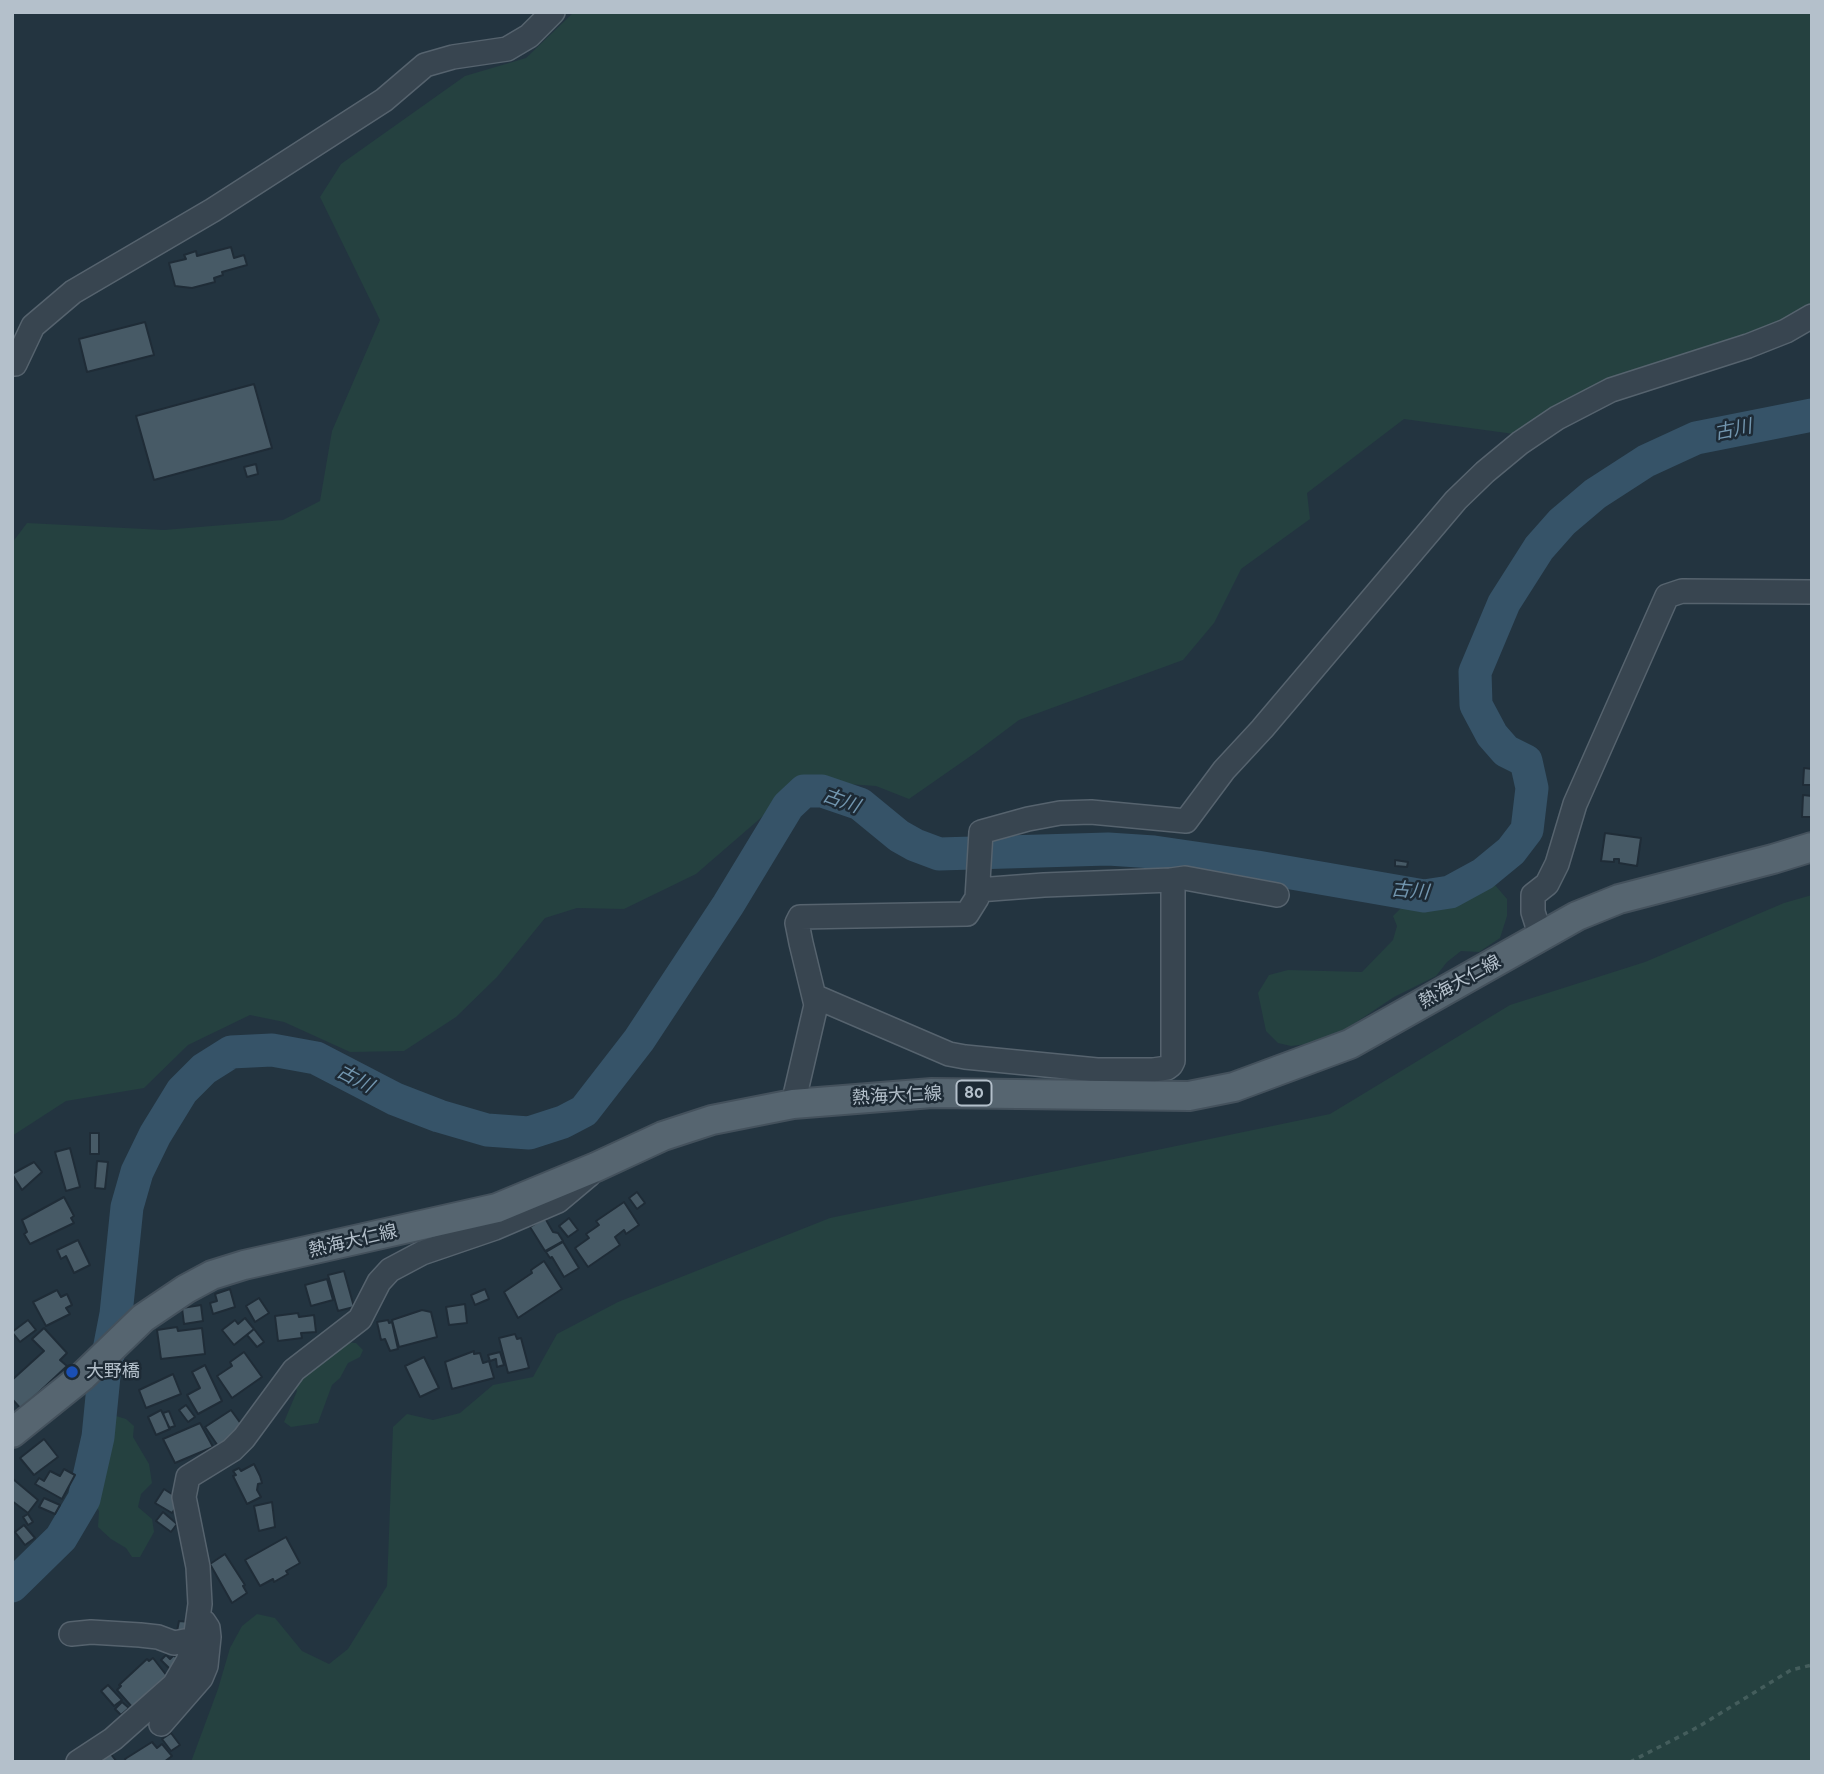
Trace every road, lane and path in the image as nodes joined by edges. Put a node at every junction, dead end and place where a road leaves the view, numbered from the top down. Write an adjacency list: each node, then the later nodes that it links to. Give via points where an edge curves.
1 (552, 12): 3 (street, via 529,36 507,49 425,65 373,108 213,210 72,292 33,326)
2 (1812, 316): 7 (street, via 1748,346 1611,390 1520,443 1456,500 1224,770 1186,821 1060,813 981,832)
3 (12, 364)
4 (1812, 592): 9 (street, via 1682,591 1667,596 1575,804 1557,863 1547,884 1534,895 1533,912)
5 (1812, 847): 9 (main road, 熱海大仁線 / 80, via 1619,899)
6 (1171, 880): 7 (street); 8 (street, via 1185,878); 10 (street, via 1173,1061 1167,1068 1097,1070 949,1054)
7 (978, 884): 10 (street, via 974,907 967,914 800,916 800,943)
8 (1277, 895)
9 (1541, 937): 11 (main road, 熱海大仁線 / 80, via 1350,1044 1234,1087 1189,1096 932,1093)
10 (814, 996): 11 (street, via 815,1017)
11 (793, 1104): 12 (main road, 熱海大仁線 / 80, via 712,1120)
12 (596, 1167): 13 (main road, 熱海大仁線 / 80, via 497,1208 212,1275 143,1318 83,1376); 14 (street, via 558,1201 422,1253 390,1270 360,1319 294,1370 244,1438 188,1477 184,1497 198,1567)
13 (12, 1433)
14 (197, 1629): 15 (street, via 174,1643 140,1635); 17 (street, via 208,1628 206,1666); 18 (street, via 188,1661 174,1685)
15 (71, 1634)
16 (1812, 1665): 19 (path, via 1790,1670 1698,1727)
17 (161, 1724)
18 (78, 1762)
19 (1630, 1762)

